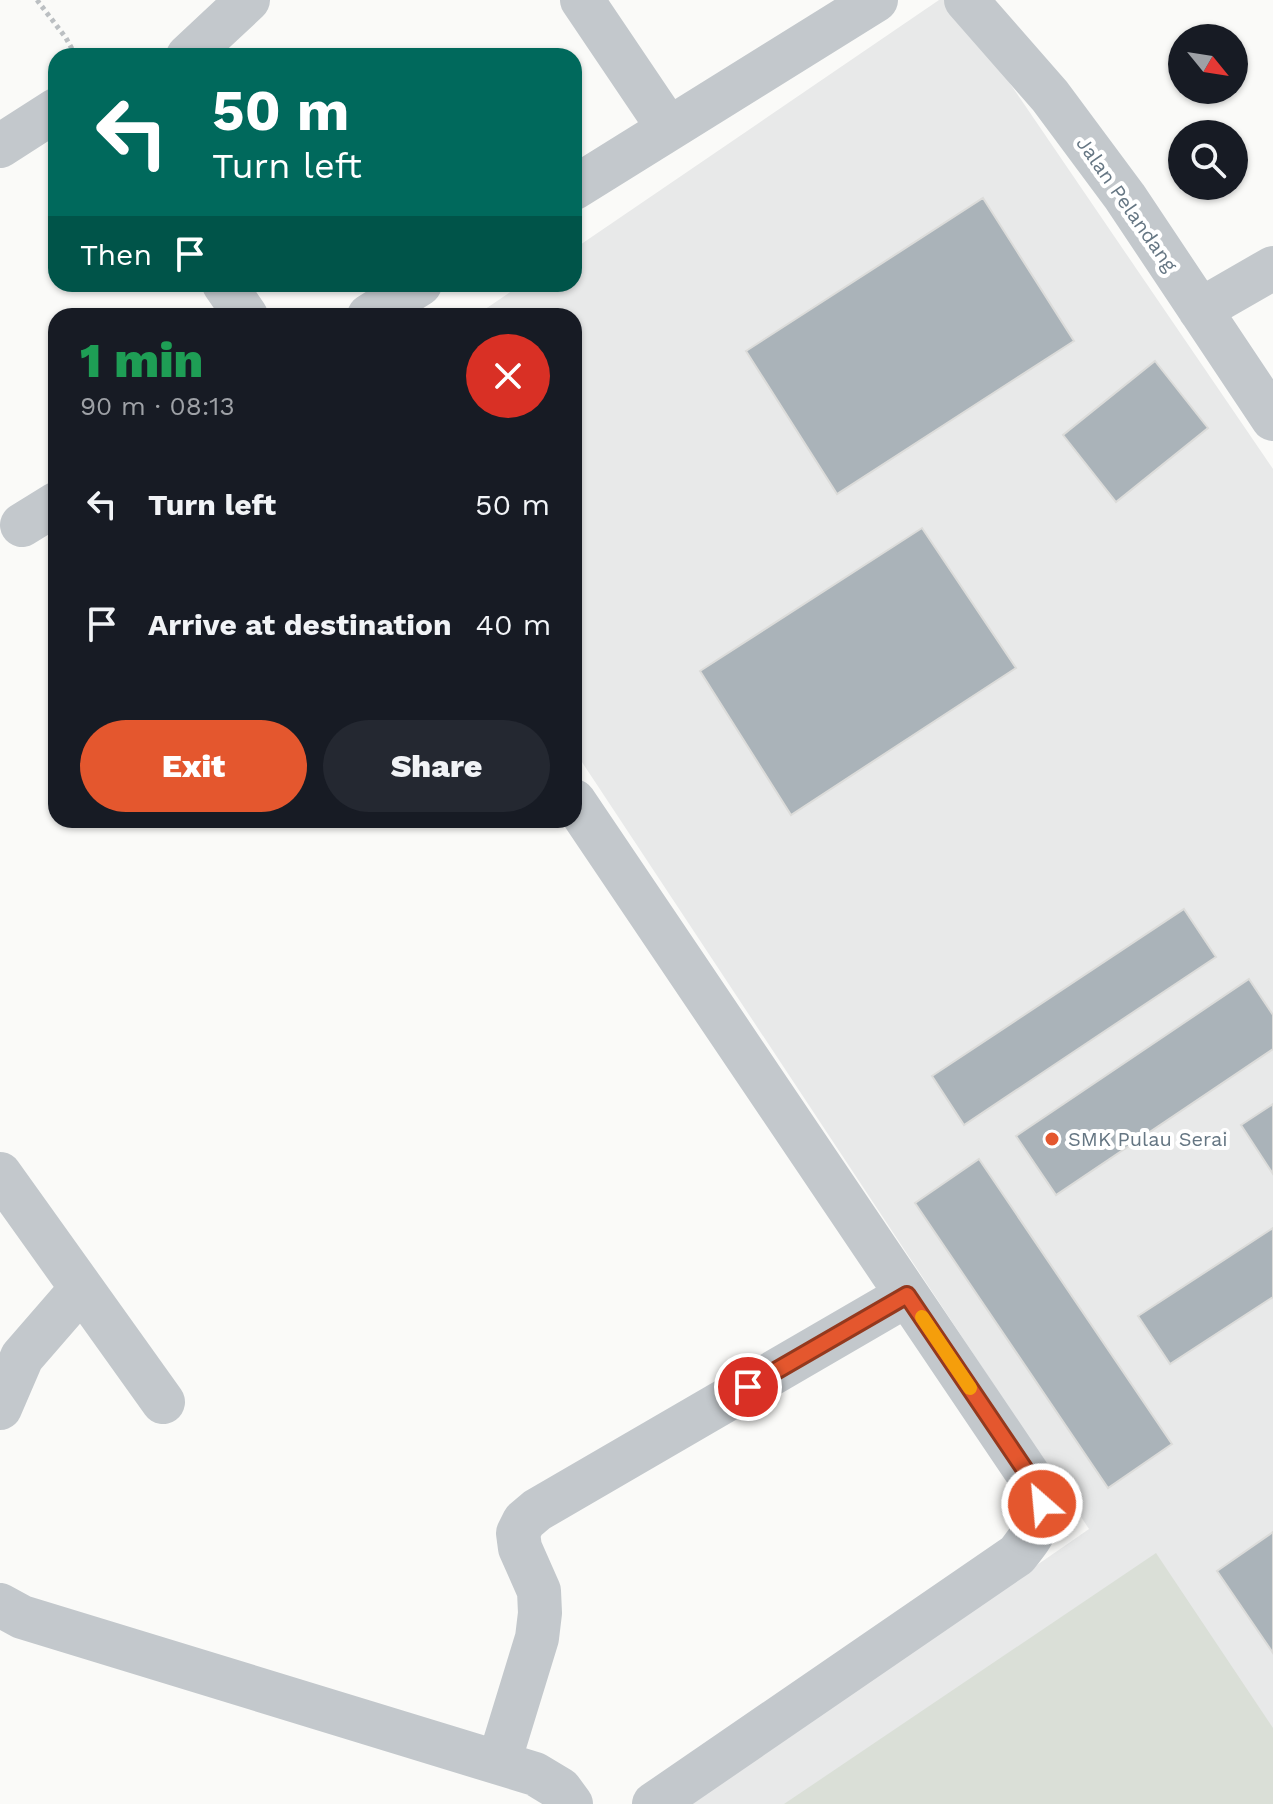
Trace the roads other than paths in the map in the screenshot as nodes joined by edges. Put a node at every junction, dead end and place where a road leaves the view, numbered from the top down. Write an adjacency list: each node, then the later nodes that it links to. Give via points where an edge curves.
1 (248, 0): 5 (street)
2 (582, 0): 7 (street)
3 (876, 0): 7 (street)
4 (966, 0): 13 (street, Jalan Pelandang, via 1050,96)
5 (197, 48)
6 (48, 115): 8 (street)
7 (669, 129): 9 (street)
8 (0, 146)
9 (582, 183)
10 (1273, 268): 13 (street)
11 (407, 292): 12 (street)
12 (382, 308)
13 (1200, 310): 14 (street, Jalan Pelandang)
14 (1273, 419)
15 (582, 813): 18 (street)
16 (0, 1174): 17 (street)
17 (81, 1289): 19 (street); 20 (street, via 22,1357)
18 (907, 1295): 22 (street, via 524,1521 518,1533 520,1548 539,1591 540,1613); 24 (street, via 1038,1489 1042,1504 1034,1534 1017,1555)
19 (163, 1402)
20 (0, 1408)
21 (0, 1605): 22 (street, via 22,1617)
22 (499, 1762): 23 (street, via 535,1774 560,1789)
23 (571, 1804)
24 (654, 1804)

